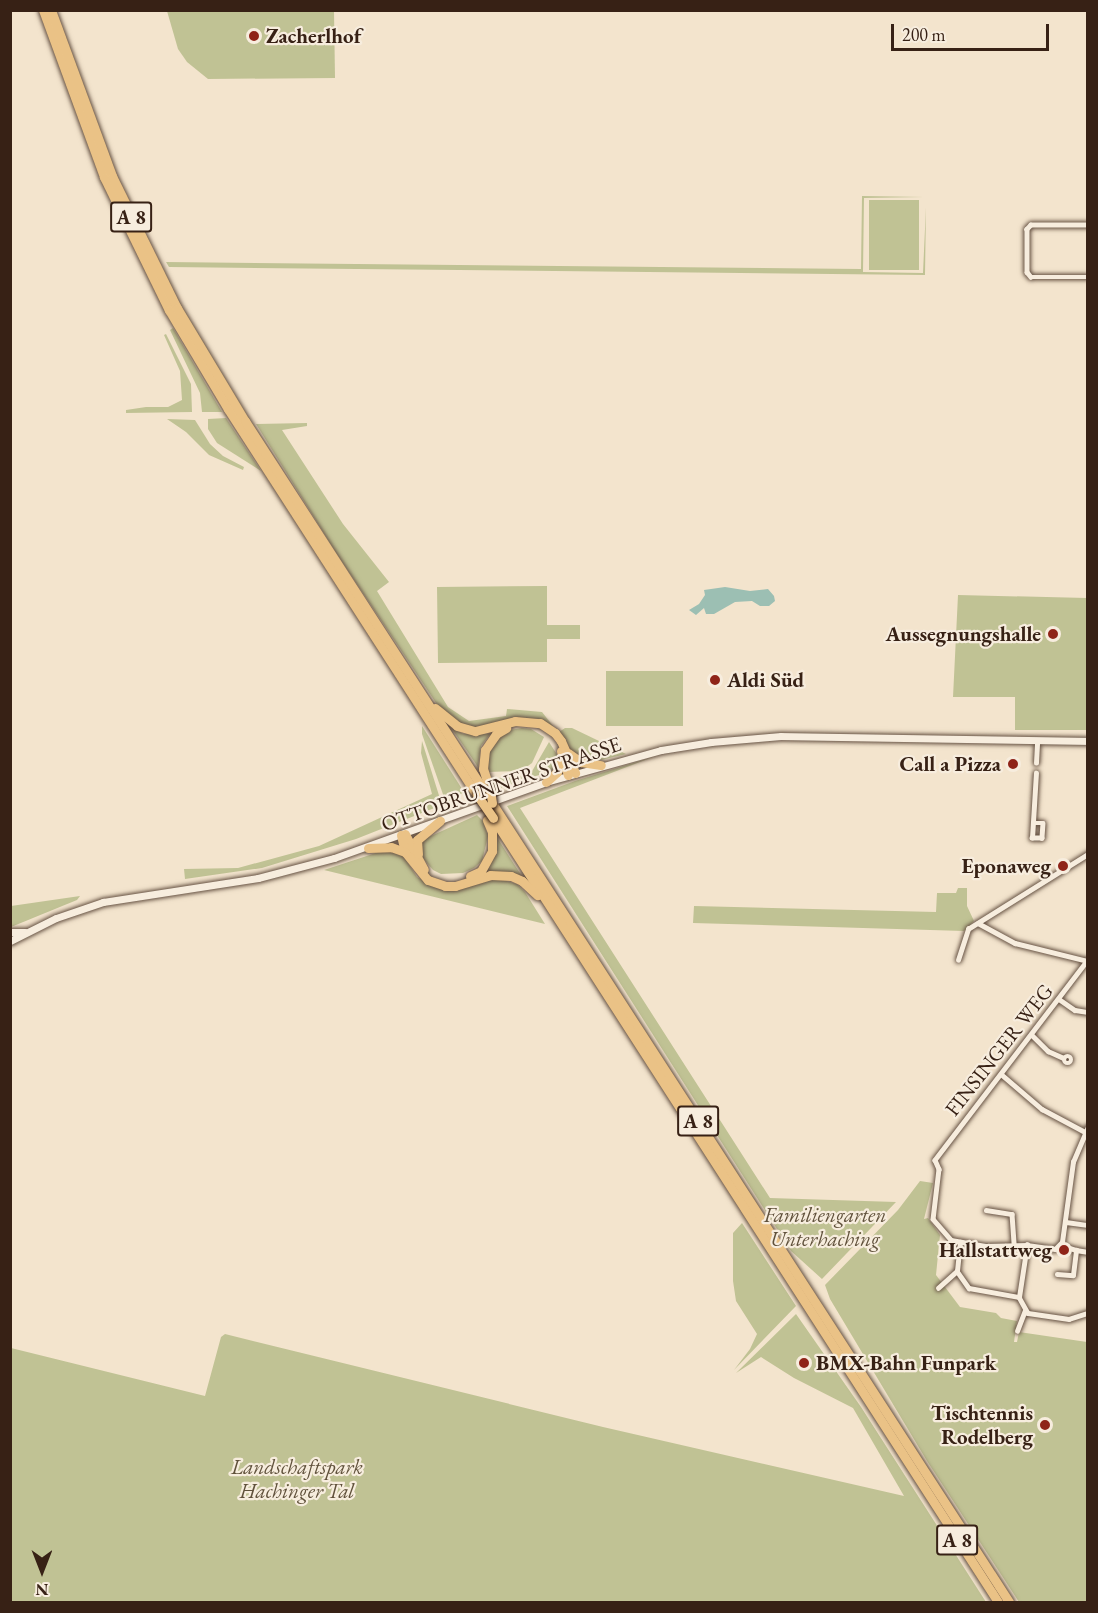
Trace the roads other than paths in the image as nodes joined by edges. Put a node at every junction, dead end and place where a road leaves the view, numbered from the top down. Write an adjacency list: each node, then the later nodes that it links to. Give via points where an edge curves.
1 (43, 10): 5 (highway, A 8, via 86,132 132,238 174,319)
2 (51, 10): 5 (highway, A 8, via 93,129 144,244)
3 (1088, 225): 4 (street, via 1031,225 1027,261 1031,277)
4 (1088, 277)
5 (233, 409): 6 (highway, A 8)
6 (241, 421): 7 (highway, A 8); 16 (highway, A 8)
7 (414, 683): 10 (highway, via 440,714 467,730 483,731 508,722 533,721 555,733); 16 (highway, A 8)
8 (1036, 741): 9 (main road, OTTOBRUNNER STRASSE); 11 (street); 12 (main road, OTTOBRUNNER STRASSE, via 781,736 703,743)
9 (1088, 741)
10 (564, 753): 12 (highway, via 581,762); 14 (highway); 15 (highway, via 557,772); 16 (highway, via 554,738 538,726 516,725 501,730 485,750)
11 (1036, 763)
12 (601, 765): 14 (main road, OTTOBRUNNER STRASSE)
13 (1036, 773): 19 (street)
14 (572, 774): 15 (main road, OTTOBRUNNER STRASSE)
15 (546, 782): 18 (main road, OTTOBRUNNER STRASSE)
16 (480, 792): 17 (highway, A 8, bridge); 17 (highway, A 8, bridge, via 492,803)
17 (494, 818): 24 (highway, via 492,851 481,871 459,880 441,880); 28 (highway, A 8); 50 (highway, A 8)
18 (440, 821): 20 (main road, OTTOBRUNNER STRASSE); 24 (highway, via 417,840)
19 (1035, 823)
20 (403, 835): 21 (main road, OTTOBRUNNER STRASSE); 22 (highway); 24 (highway)
21 (368, 848): 22 (highway, via 397,848); 27 (main road, OTTOBRUNNER STRASSE, via 258,878 103,902)
22 (405, 852): 28 (highway, via 422,875 445,886 500,874 522,881)
23 (1088, 854): 25 (street)
24 (419, 862)
25 (978, 923): 30 (street, via 966,932); 31 (street, via 1016,943)
26 (10, 932): 27 (main road)
27 (27, 932): 29 (main road, OTTOBRUNNER STRASSE)
28 (571, 940): 50 (highway, A 8)
29 (10, 941)
30 (958, 960)
31 (1087, 961): 32 (street, FINSINGER WEG)
32 (1059, 999): 33 (street, via 1075,1010); 34 (street, FINSINGER WEG)
33 (1088, 1012)
34 (1032, 1035): 35 (street, via 1048,1051); 36 (street, FINSINGER WEG)
35 (1064, 1058)
36 (1002, 1074): 37 (street, via 1042,1109); 41 (street, FINSINGER WEG, via 935,1160 939,1169 933,1219 947,1238)
37 (1086, 1130): 39 (street, via 1073,1162)
38 (986, 1210): 42 (street, via 1012,1214)
39 (1066, 1222): 40 (street); 44 (street)
40 (1088, 1225)
41 (960, 1242): 42 (street, via 986,1246); 47 (street)
42 (1014, 1244): 43 (street)
43 (1027, 1245): 44 (street, via 1052,1249); 51 (street)
44 (1060, 1245): 45 (street)
45 (1076, 1250): 46 (street); 48 (street, via 1073,1275)
46 (1088, 1252)
47 (957, 1271): 49 (street); 51 (street, via 969,1288)
48 (1057, 1274)
49 (938, 1288)
50 (802, 1290): 52 (highway, A 8)
51 (1018, 1297): 53 (street)
52 (813, 1306): 56 (highway, A 8); 57 (highway, A 8)
53 (1025, 1310): 54 (street, via 1069,1319); 55 (street)
54 (1088, 1313)
55 (1017, 1331)
56 (998, 1602)
57 (1009, 1602)

